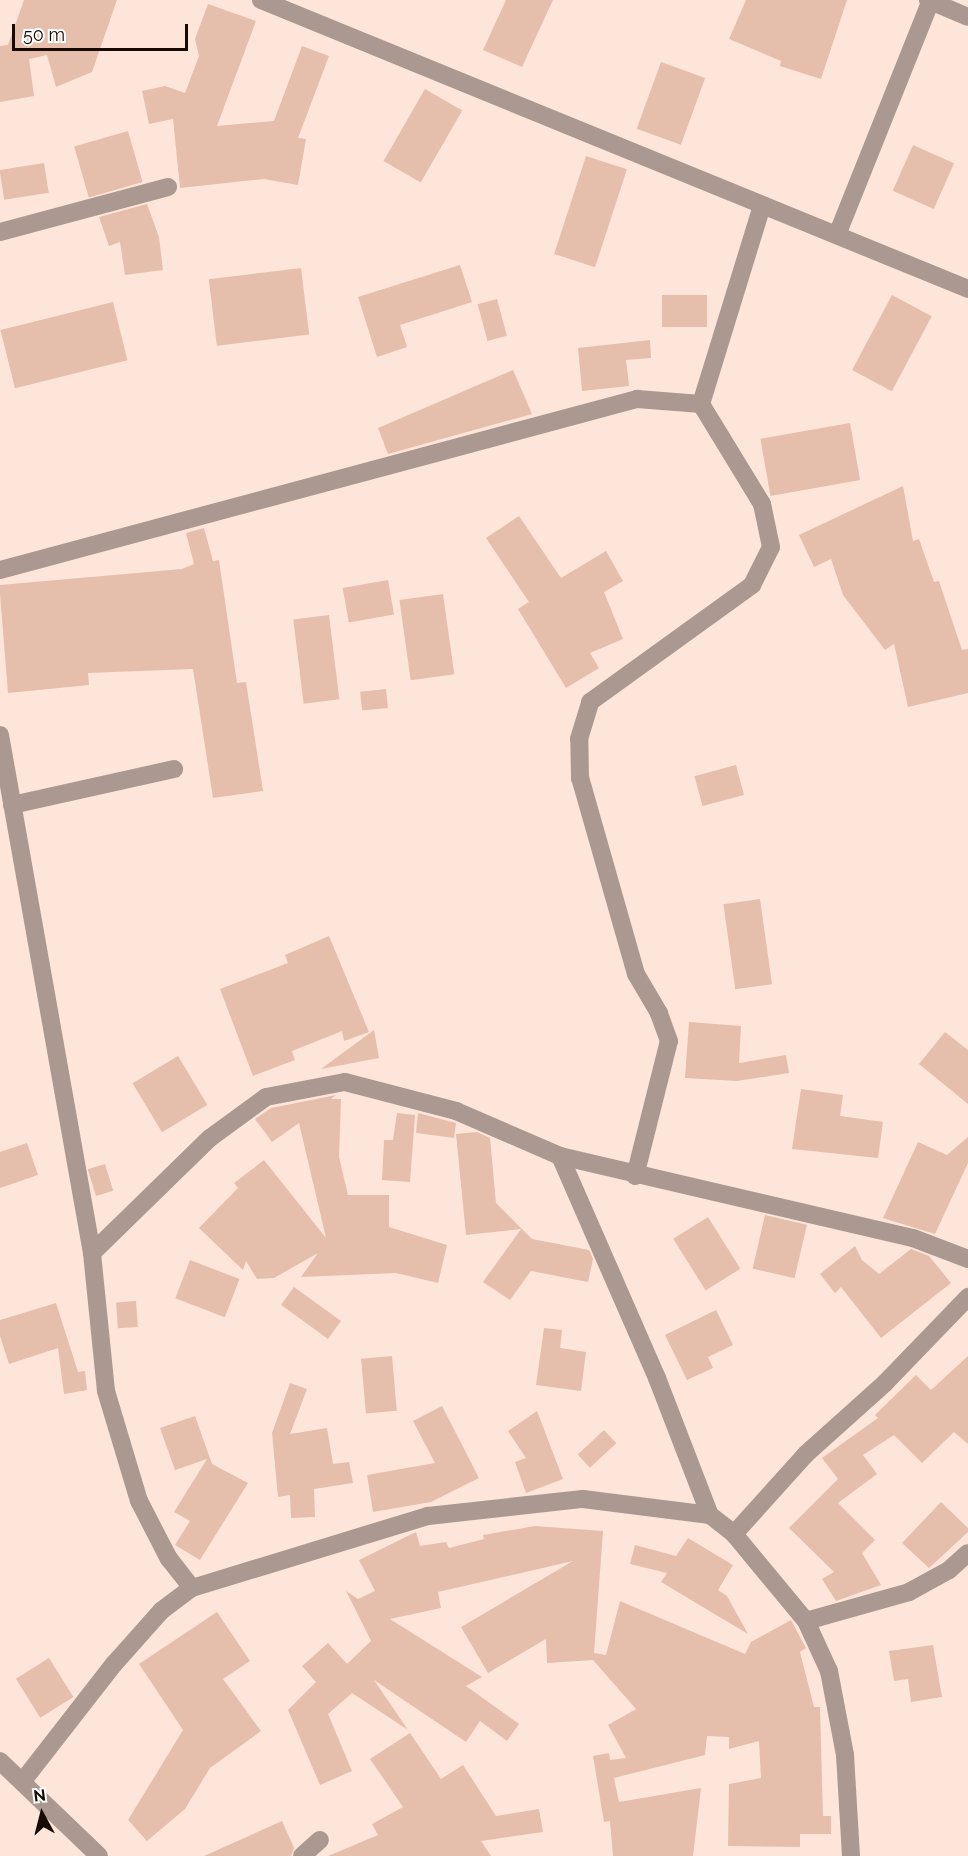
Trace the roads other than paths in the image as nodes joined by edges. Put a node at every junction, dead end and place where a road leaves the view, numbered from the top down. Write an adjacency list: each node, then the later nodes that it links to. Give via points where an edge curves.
1 (261, 0): 5 (street)
2 (930, 0): 3 (street); 7 (street)
3 (968, 17)
4 (168, 187): 6 (street)
5 (762, 206): 7 (street); 9 (street)
6 (0, 232)
7 (837, 235): 8 (street)
8 (968, 289)
9 (701, 404): 10 (street, via 637,399); 15 (street, via 762,504 771,547 752,585 590,702 579,739 580,778 636,974 659,1013 669,1041)
10 (0, 570)
11 (0, 735): 13 (street)
12 (174, 769): 13 (street)
13 (12, 805): 16 (street)
14 (560, 1156): 15 (street); 16 (street, via 456,1111 345,1082 266,1097 210,1138); 19 (street, via 657,1378)
15 (635, 1176): 17 (street, via 913,1238)
16 (92, 1253): 22 (street, via 96,1318 109,1402 140,1502 169,1559)
17 (968, 1259)
18 (968, 1298): 20 (street, via 885,1383 806,1454)
19 (710, 1515): 20 (street); 22 (street, via 583,1499 428,1516)
20 (734, 1534): 23 (street)
21 (968, 1553): 23 (street, via 949,1570 909,1592)
22 (192, 1588): 25 (street, via 161,1611)
23 (806, 1621): 29 (street, via 829,1671 845,1755)
24 (0, 1761): 25 (street)
25 (22, 1782): 27 (street)
26 (320, 1840): 28 (street)
27 (99, 1856)
28 (302, 1856)
29 (851, 1856)

